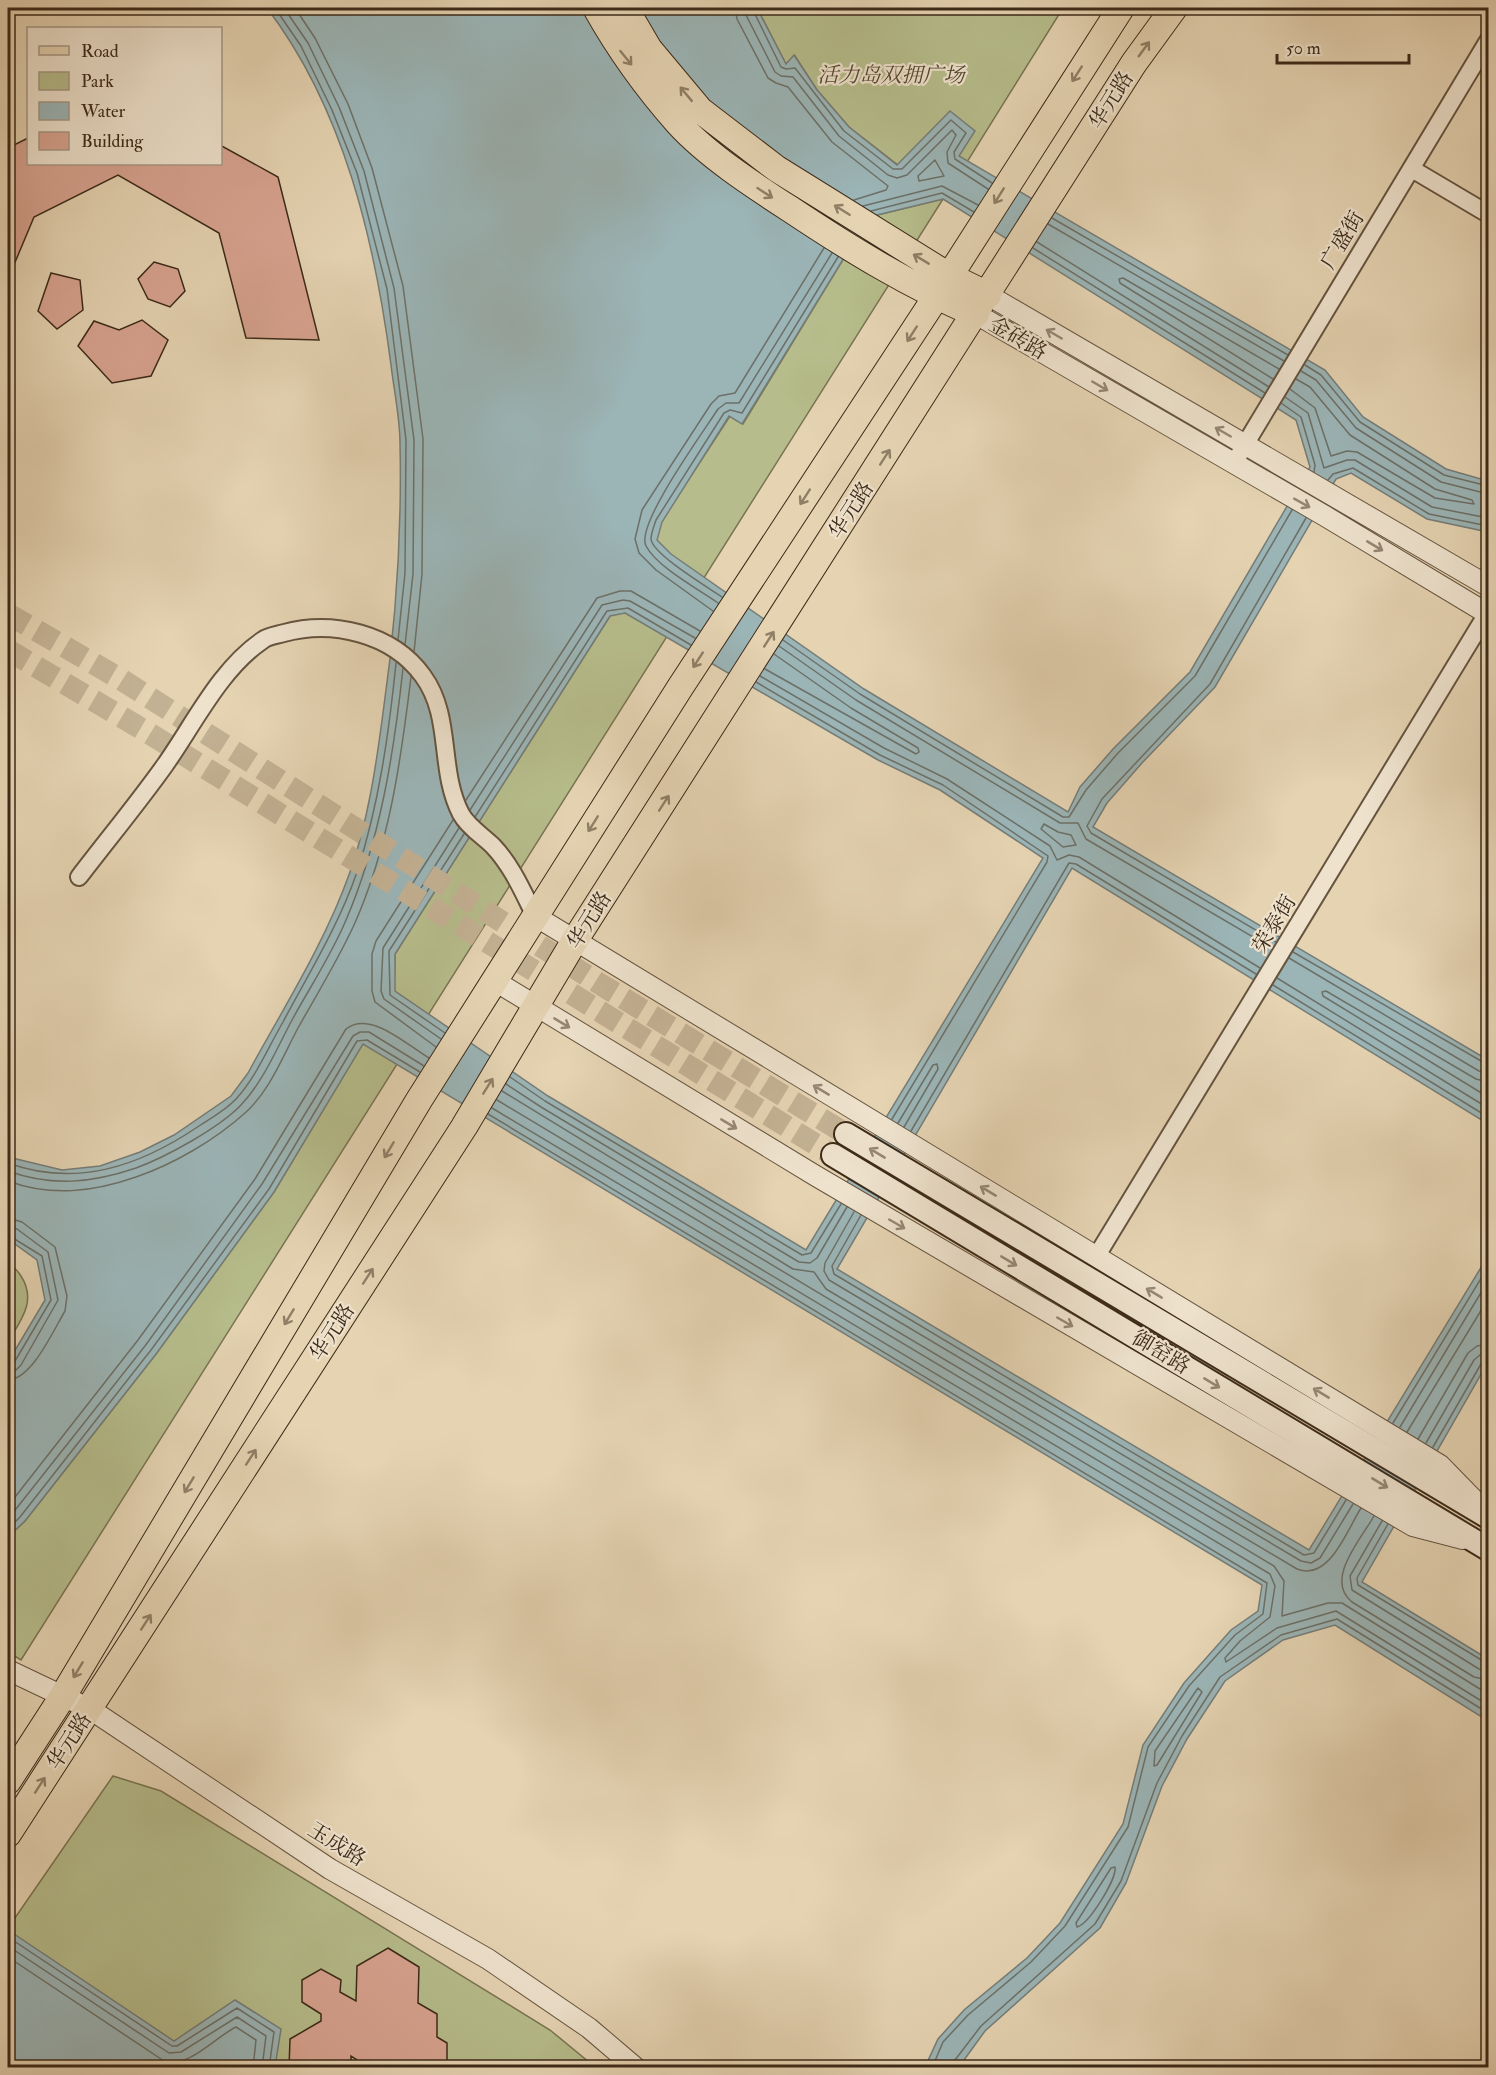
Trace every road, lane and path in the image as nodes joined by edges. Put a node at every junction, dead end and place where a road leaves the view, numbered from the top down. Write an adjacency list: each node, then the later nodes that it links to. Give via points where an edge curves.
1 (596, 8): 8 (main road, 金砖路, one-way to 8, via 617,46 679,124 747,182 865,259)
2 (625, 8): 8 (main road, 金砖路, one-way to 2, via 891,242 777,169 700,110 649,49)
3 (1121, 8): 8 (main road, 华元路, one-way to 8)
4 (1174, 8): 9 (main road, 华元路, one-way to 4, via 1134,63)
5 (1488, 41): 6 (street, 广盛街)
6 (1412, 169): 7 (street); 10 (street, 广盛街)
7 (1488, 214)
8 (943, 287): 9 (main road, 金砖路); 15 (main road, 华元路, one-way to 15)
9 (982, 305): 10 (street, 金砖路, one-way to 9); 11 (street, 金砖路, one-way to 11); 16 (main road, 华元路, one-way to 9)
10 (1245, 445): 11 (street, 广盛街); 12 (street, 金砖路)
11 (1234, 463): 13 (street, 金砖路, one-way to 13)
12 (1488, 586)
13 (1488, 613): 21 (street, 荣泰街)
14 (79, 877): 15 (street, via 164,767 228,673 264,639 305,628 338,628 387,643 422,675 438,700 455,801 463,817 494,847 515,876)
15 (535, 916): 16 (street); 17 (main road, 华元路)
16 (575, 940): 18 (main road, 华元路); 21 (street, one-way to 16)
17 (495, 981): 18 (street); 27 (main road, 华元路, one-way to 27, via 419,1100)
18 (534, 1006): 23 (street, one-way to 23, via 1335,1480); 28 (main road, 华元路, one-way to 18, via 464,1127)
19 (846, 1134): 22 (main road, 御窑路, one-way to 19)
20 (833, 1155): 23 (main road, 御窑路, one-way to 23)
21 (1096, 1257): 22 (street, one-way to 21)
22 (1366, 1432): 24 (main road, 御窑路, via 1436,1474)
23 (1416, 1516): 25 (main road, 御窑路)
24 (1488, 1516)
25 (1486, 1546)
26 (8, 1670): 27 (street, 玉成路)
27 (63, 1696): 28 (street, 玉成路); 29 (main road, 华元路)
28 (90, 1709): 30 (main road, 华元路, one-way to 28); 31 (street, 玉成路, via 330,1869 488,1959 589,2028)
29 (8, 1781)
30 (8, 1834)
31 (636, 2067)

